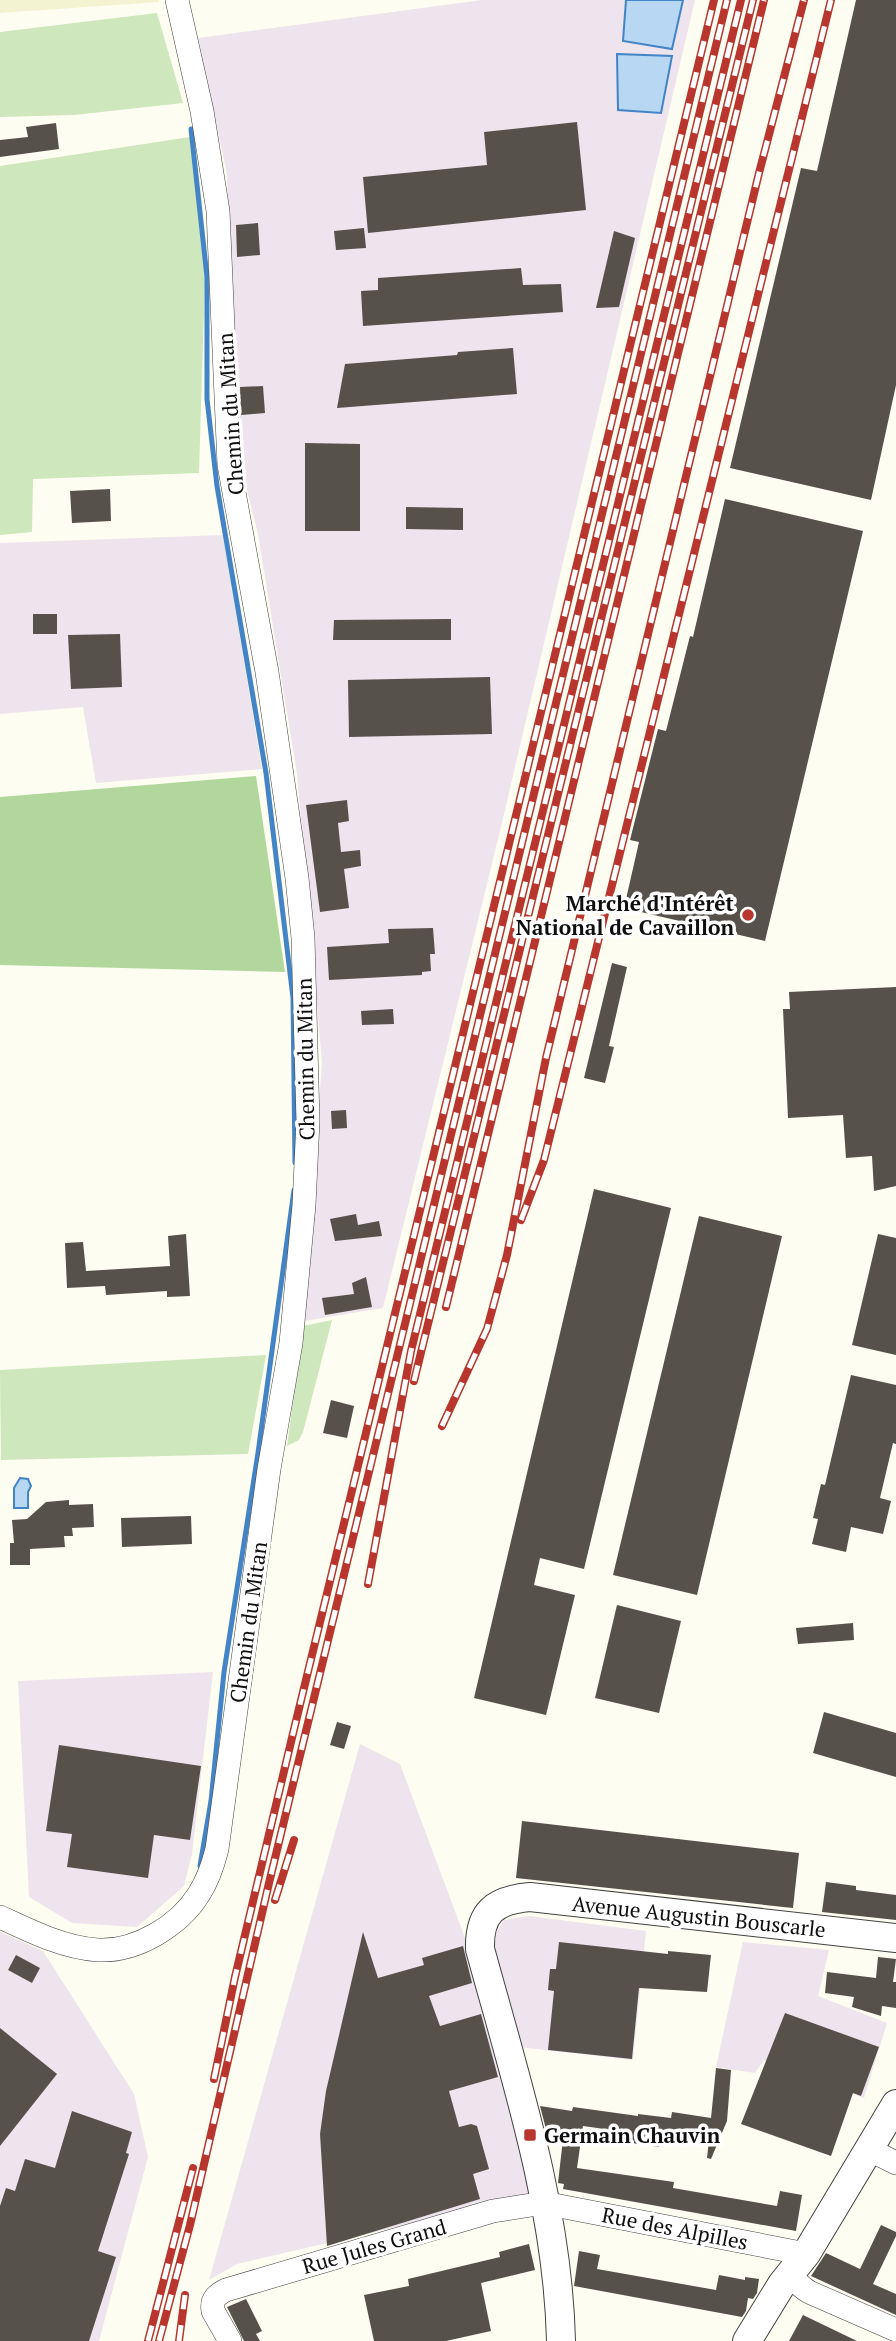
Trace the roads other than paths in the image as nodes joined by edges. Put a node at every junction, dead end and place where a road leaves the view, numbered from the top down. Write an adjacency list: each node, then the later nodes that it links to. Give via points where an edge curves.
1 (177, 0): 2 (street, Chemin du Mitan, via 218,211 229,465 267,672 297,878 307,1108 304,1205 291,1343 212,1869 179,1918 148,1939 126,1947 98,1950 75,1946)
2 (0, 1917)
3 (896, 1938): 7 (street, Avenue Augustin Bouscarle, via 530,1897 493,1908 482,1923 480,1950)
4 (896, 2104): 5 (street)
5 (868, 2149): 6 (street); 8 (street)
6 (896, 2163)
7 (544, 2203): 8 (street, Rue des Alpilles); 10 (street, Rue Jules Grand, via 493,2211 226,2290 217,2294 212,2305); 11 (street)
8 (799, 2262): 9 (street, via 793,2277 801,2287); 12 (street)
9 (896, 2330)
10 (230, 2341)
11 (561, 2341)
12 (747, 2341)

